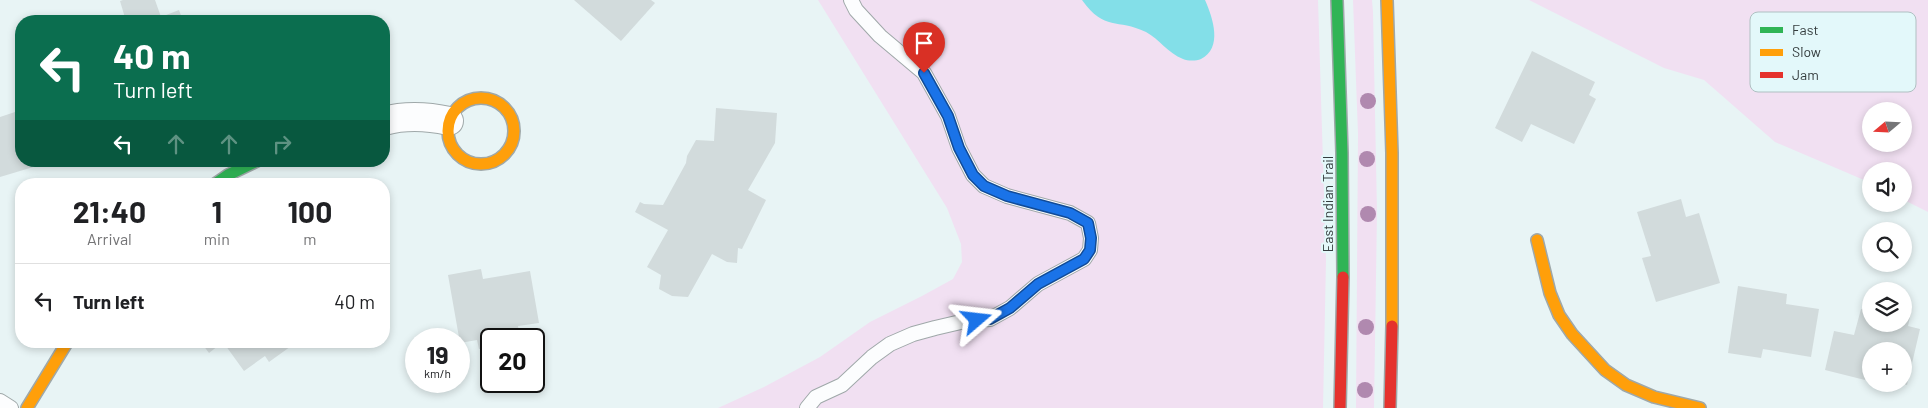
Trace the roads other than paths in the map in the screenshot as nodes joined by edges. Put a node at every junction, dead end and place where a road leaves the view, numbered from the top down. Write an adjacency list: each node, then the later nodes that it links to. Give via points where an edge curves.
1 (851, 0): 13 (lane, via 880,36 924,73 948,116 973,175 984,186 1007,196 1070,213 1088,223 1090,250 1084,259 1038,284 1010,308 990,319 936,328 890,344 842,385 816,397)
2 (1337, 0): 14 (main road, East Indian Trail, via 1343,161)
3 (1387, 0): 15 (main road, via 1393,304)
4 (390, 120): 5 (street, via 410,116)
5 (449, 121): 5 (main road, via 452,148 467,161 479,164 491,163 505,154 515,132 512,117 505,106 491,98 477,97 462,102)
6 (245, 167): 7 (main road)
7 (223, 178)
8 (1537, 240): 16 (main road, via 1558,315 1605,370 1626,385 1654,397)
9 (64, 348): 12 (main road)
10 (0, 401): 11 (lane)
11 (11, 408)
12 (27, 408)
13 (807, 408)
14 (1340, 408)
15 (1390, 408)
16 (1700, 408)

